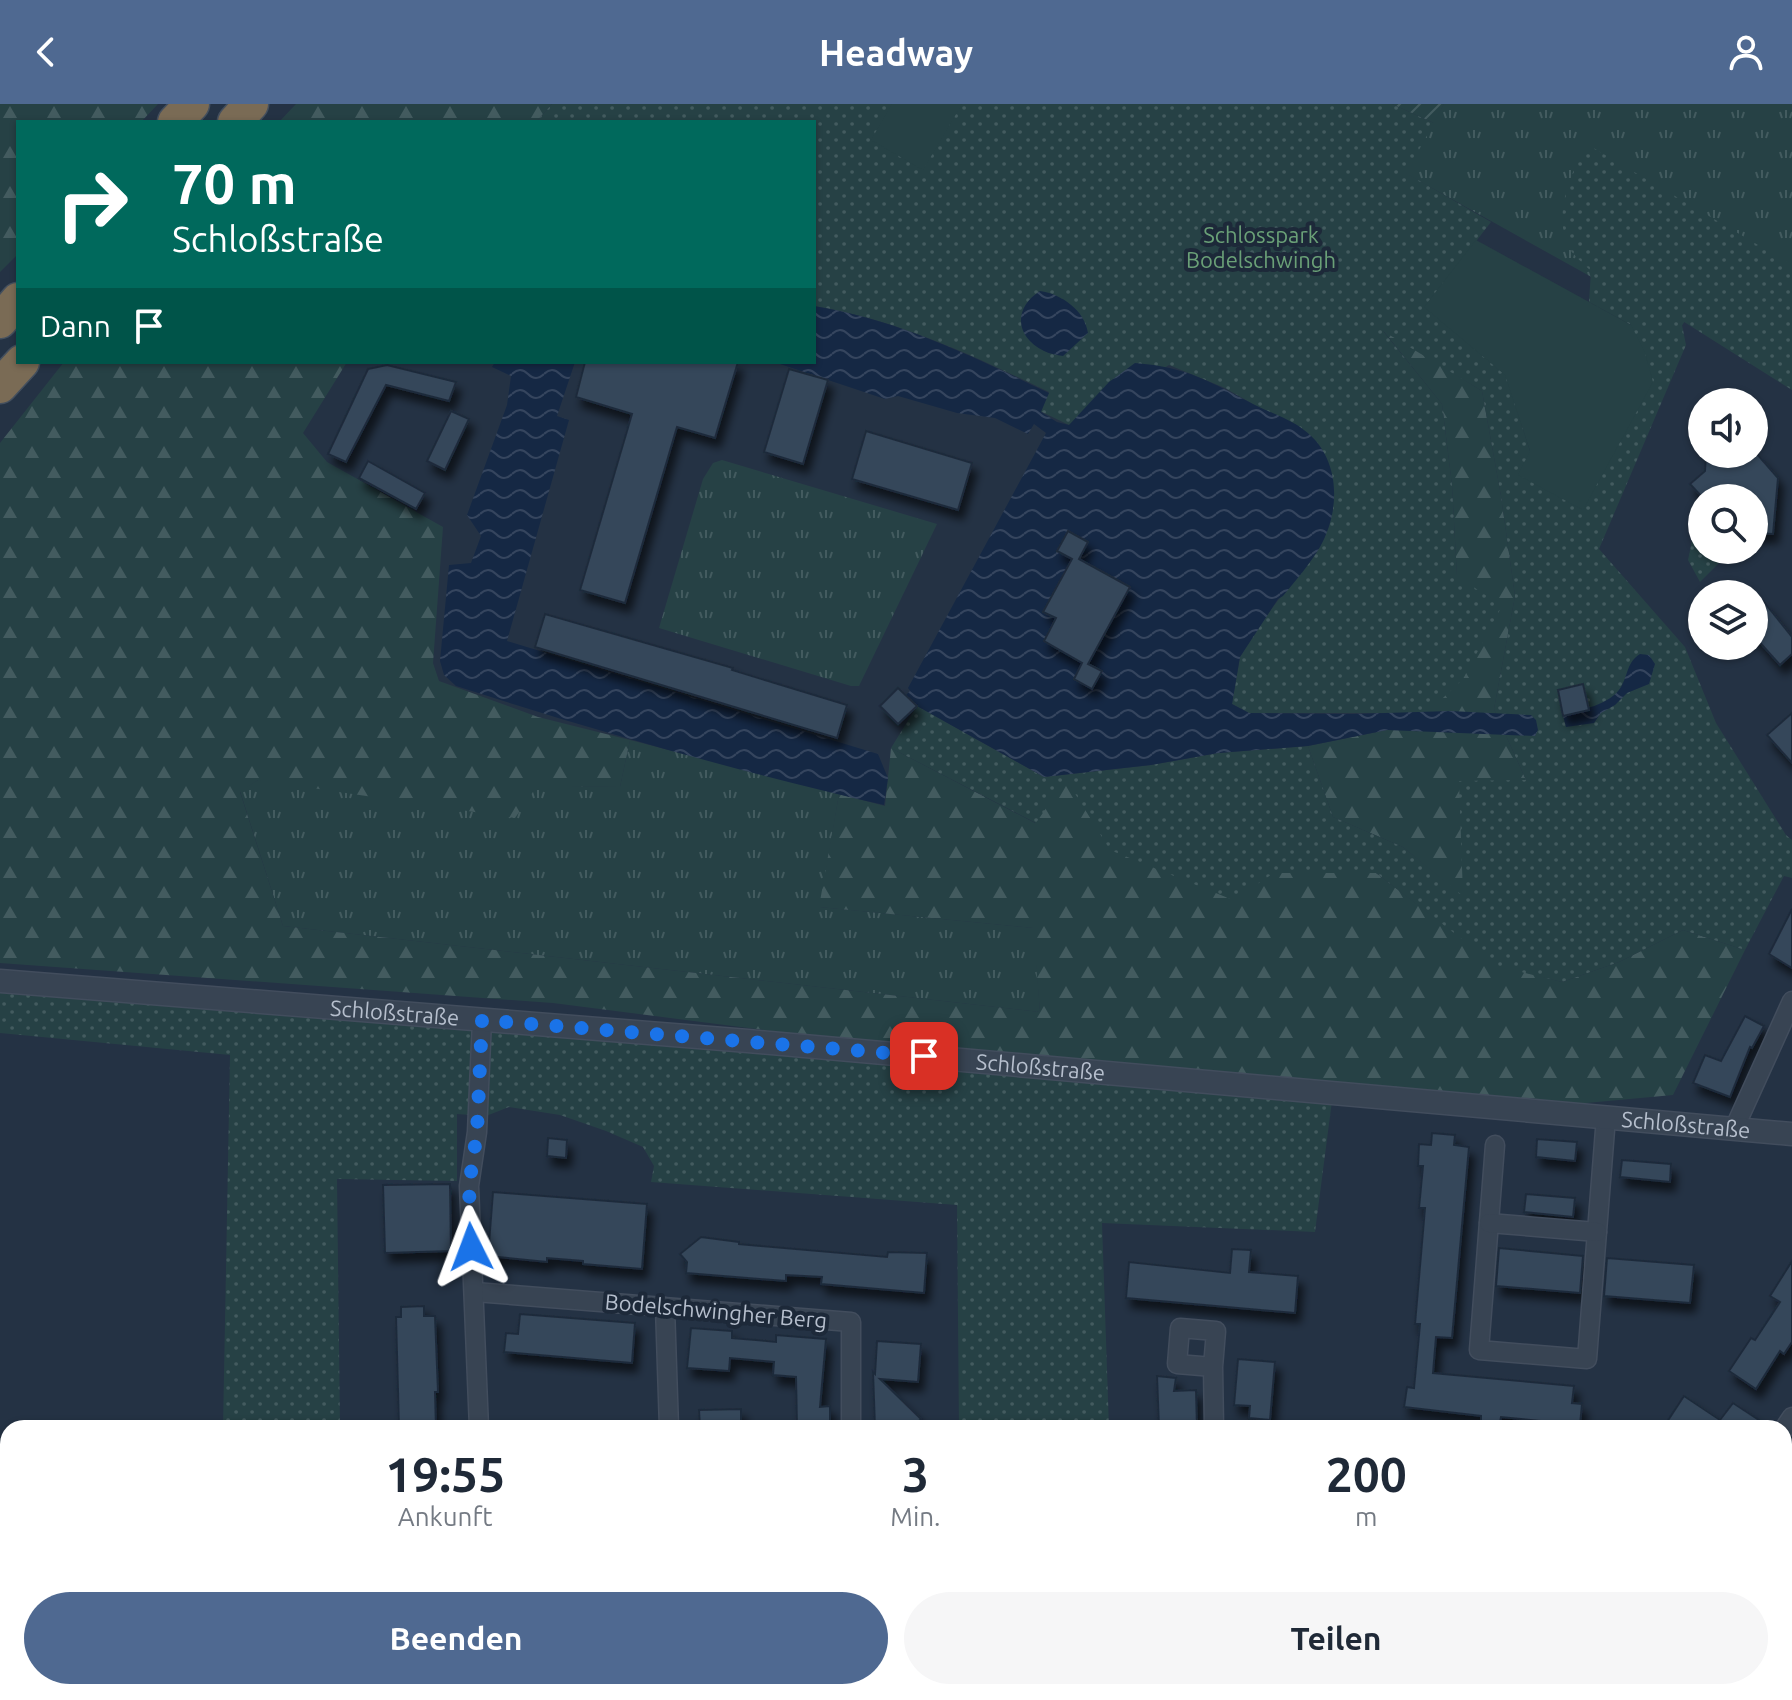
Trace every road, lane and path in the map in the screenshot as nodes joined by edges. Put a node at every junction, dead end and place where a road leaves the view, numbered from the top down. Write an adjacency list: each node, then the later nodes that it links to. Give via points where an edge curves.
1 (192, 104): 3 (highway)
2 (251, 104): 4 (highway)
3 (177, 120)
4 (237, 120)
5 (16, 302): 6 (highway)
6 (0, 321)
7 (20, 364): 8 (highway)
8 (0, 386)
9 (0, 981): 11 (street, Schloßstraße)
10 (1792, 1001): 13 (street)
11 (482, 1020): 12 (street, Schloßstraße); 18 (street, via 469,1186)
12 (1606, 1117): 13 (street, Schloßstraße); 17 (street)
13 (1734, 1129): 14 (street, Schloßstraße)
14 (1792, 1134)
15 (1495, 1145): 16 (street)
16 (1489, 1223): 17 (street); 17 (street, via 1479,1350 1587,1359)
17 (1597, 1232)
18 (475, 1292): 19 (street, Bodelschwingher Berg); 21 (street)
19 (665, 1307): 22 (street); 23 (street, Bodelschwingher Berg, via 851,1322)
20 (1213, 1367): 24 (street)
21 (479, 1420)
22 (669, 1420)
23 (851, 1420)
24 (1214, 1420)

